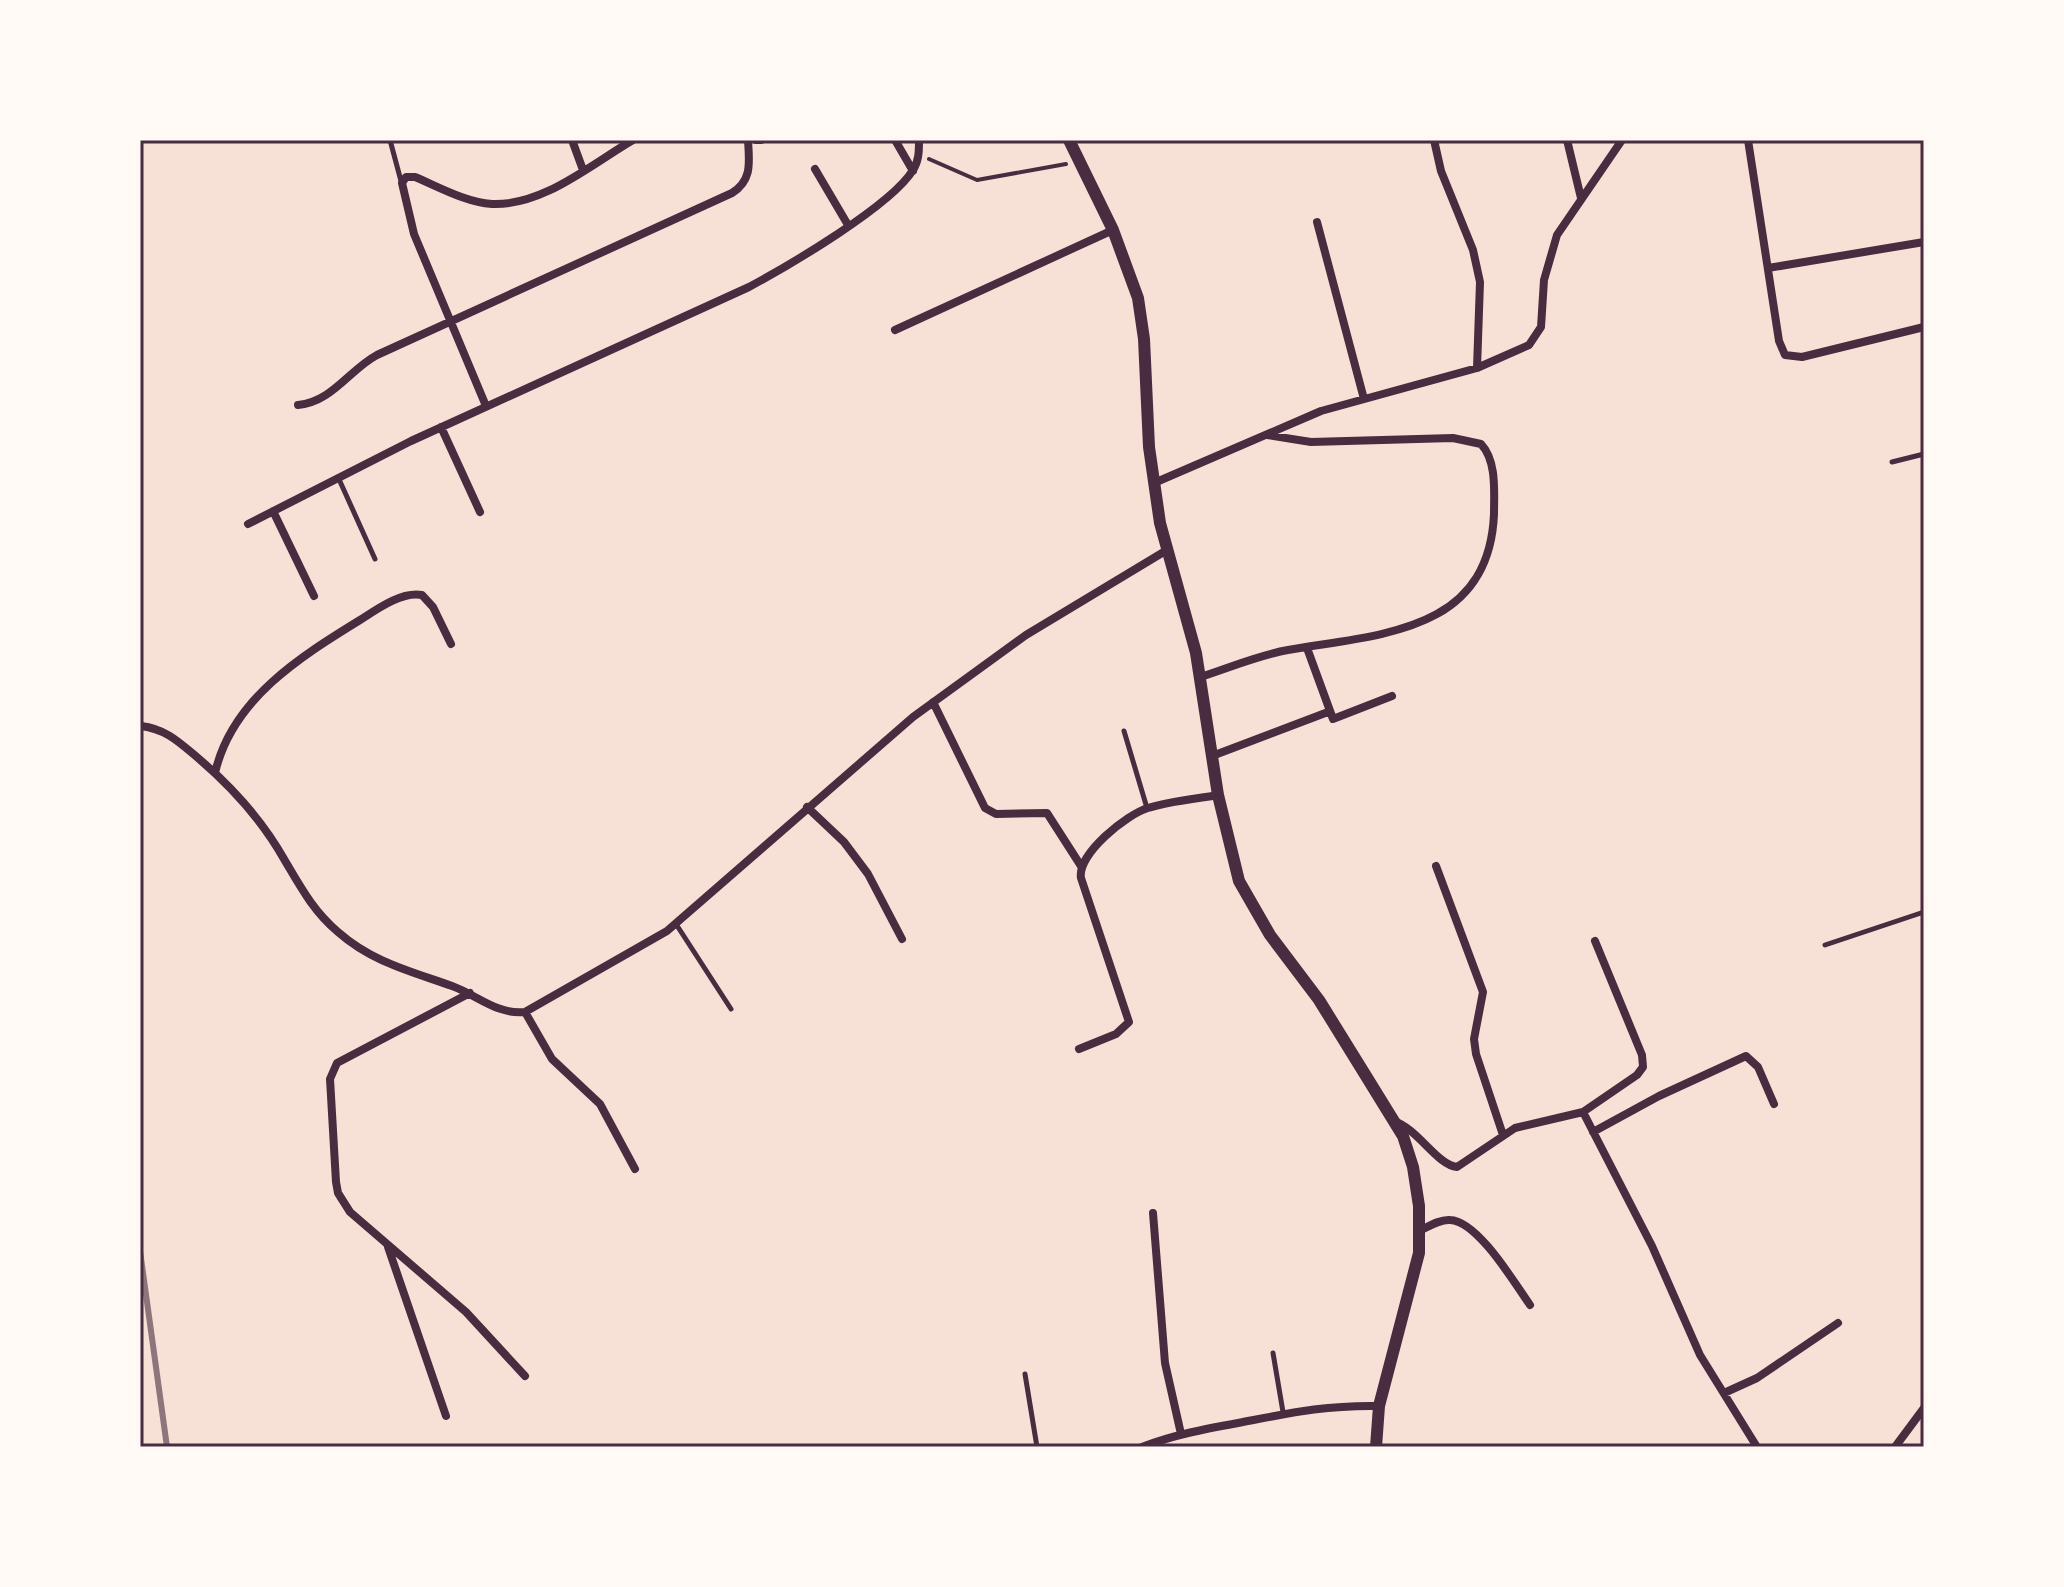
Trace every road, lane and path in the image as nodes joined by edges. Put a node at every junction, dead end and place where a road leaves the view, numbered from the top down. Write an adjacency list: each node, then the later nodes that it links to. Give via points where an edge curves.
1 (390, 140): 17 (lane)
2 (572, 140): 15 (street)
3 (633, 140): 15 (street)
4 (748, 140): 24 (street, via 749,173 741,188)
5 (895, 140): 16 (street)
6 (919, 140): 12 (street)
7 (1069, 140): 13 (street)
8 (1434, 140): 27 (street, via 1478,272)
9 (1567, 140): 18 (street)
10 (1622, 140): 18 (street)
11 (1748, 140): 23 (street)
12 (919, 155): 13 (path, via 977,180); 16 (street)
13 (1080, 162): 21 (street)
14 (815, 169): 20 (street)
15 (583, 170): 17 (street, via 536,196 493,204 415,177)
16 (913, 171): 20 (street)
17 (402, 183): 24 (street, via 414,234)
18 (1581, 198): 27 (street, via 1548,257 1538,335 1514,355)
19 (1317, 222): 28 (street)
20 (848, 225): 30 (street, via 749,287)
21 (1113, 230): 26 (street); 36 (street, via 1138,298)
22 (1924, 242): 23 (street)
23 (1768, 268): 25 (street, via 1781,350 1789,357)
24 (451, 321): 29 (street, via 367,360 324,396); 30 (street)
25 (1924, 327)
26 (895, 330)
27 (1477, 368): 28 (street)
28 (1364, 399): 32 (street)
29 (298, 405)
30 (486, 406): 31 (street)
31 (441, 427): 35 (street); 38 (street)
32 (1267, 435): 36 (street); 44 (street, via 1311,442 1471,439 1490,458 1493,525 1474,586 1459,602 1420,622)
33 (1924, 454): 34 (lane)
34 (1892, 462)
35 (338, 476): 37 (street); 41 (lane)
36 (1154, 483): 40 (street)
37 (273, 511): 39 (street); 42 (street)
38 (480, 512)
39 (248, 524)
40 (1167, 550): 45 (street); 47 (street, via 1026,635)
41 (375, 559)
42 (314, 596)
43 (451, 644): 52 (street, via 422,595 406,596 376,610 279,675 232,729)
44 (1307, 648): 45 (street, via 1284,650); 48 (street)
45 (1200, 677): 51 (street)
46 (1392, 696): 48 (street, via 1338,719)
47 (933, 702): 54 (street); 56 (street, via 985,808 996,814 1044,811)
48 (1328, 712): 51 (street)
49 (141, 726): 52 (street, via 165,732)
50 (1124, 731): 55 (lane)
51 (1212, 756): 53 (street)
52 (215, 773): 63 (street, via 256,816 312,906 336,931 381,962)
53 (1218, 795): 55 (street); 69 (street, via 1239,881)
54 (807, 807): 59 (street); 60 (street, via 868,874)
55 (1147, 808): 56 (street, via 1122,822)
56 (1081, 866): 66 (street, via 1129,1022 1116,1034)
57 (1436, 866): 71 (street, via 1483,992 1476,1054)
58 (1924, 912): 62 (lane)
59 (676, 924): 64 (lane); 65 (street)
60 (902, 939)
61 (1595, 941): 68 (street, via 1643,1060 1629,1082)
62 (1825, 945)
63 (470, 993): 65 (street, via 502,1011); 75 (street, via 343,1057 332,1071 338,1193 350,1212)
64 (731, 1009)
65 (525, 1012): 72 (street, via 552,1059 600,1104)
66 (1079, 1049)
67 (1774, 1104): 70 (street, via 1758,1067 1746,1056)
68 (1583, 1112): 70 (street); 71 (street)
69 (1393, 1121): 71 (street, via 1415,1132 1452,1167); 74 (street, via 1413,1167)
70 (1593, 1132): 81 (street, via 1700,1355)
71 (1503, 1135)
72 (635, 1169)
73 (1153, 1213): 86 (street, via 1165,1363)
74 (1421, 1230): 76 (street, via 1451,1220 1467,1226); 82 (street)
75 (388, 1246): 80 (street, via 466,1312); 85 (street)
76 (1530, 1305)
77 (1838, 1323): 81 (street, via 1757,1378)
78 (1273, 1353): 84 (lane)
79 (1025, 1374): 87 (lane)
80 (525, 1376)
81 (1724, 1393): 90 (street)
82 (1379, 1406): 84 (street); 89 (street)
83 (1924, 1408): 91 (street)
84 (1283, 1412): 86 (street)
85 (446, 1416)
86 (1181, 1434): 88 (street)
87 (1037, 1447)
88 (1142, 1447)
89 (1376, 1447)
90 (1757, 1447)
91 (1895, 1447)

